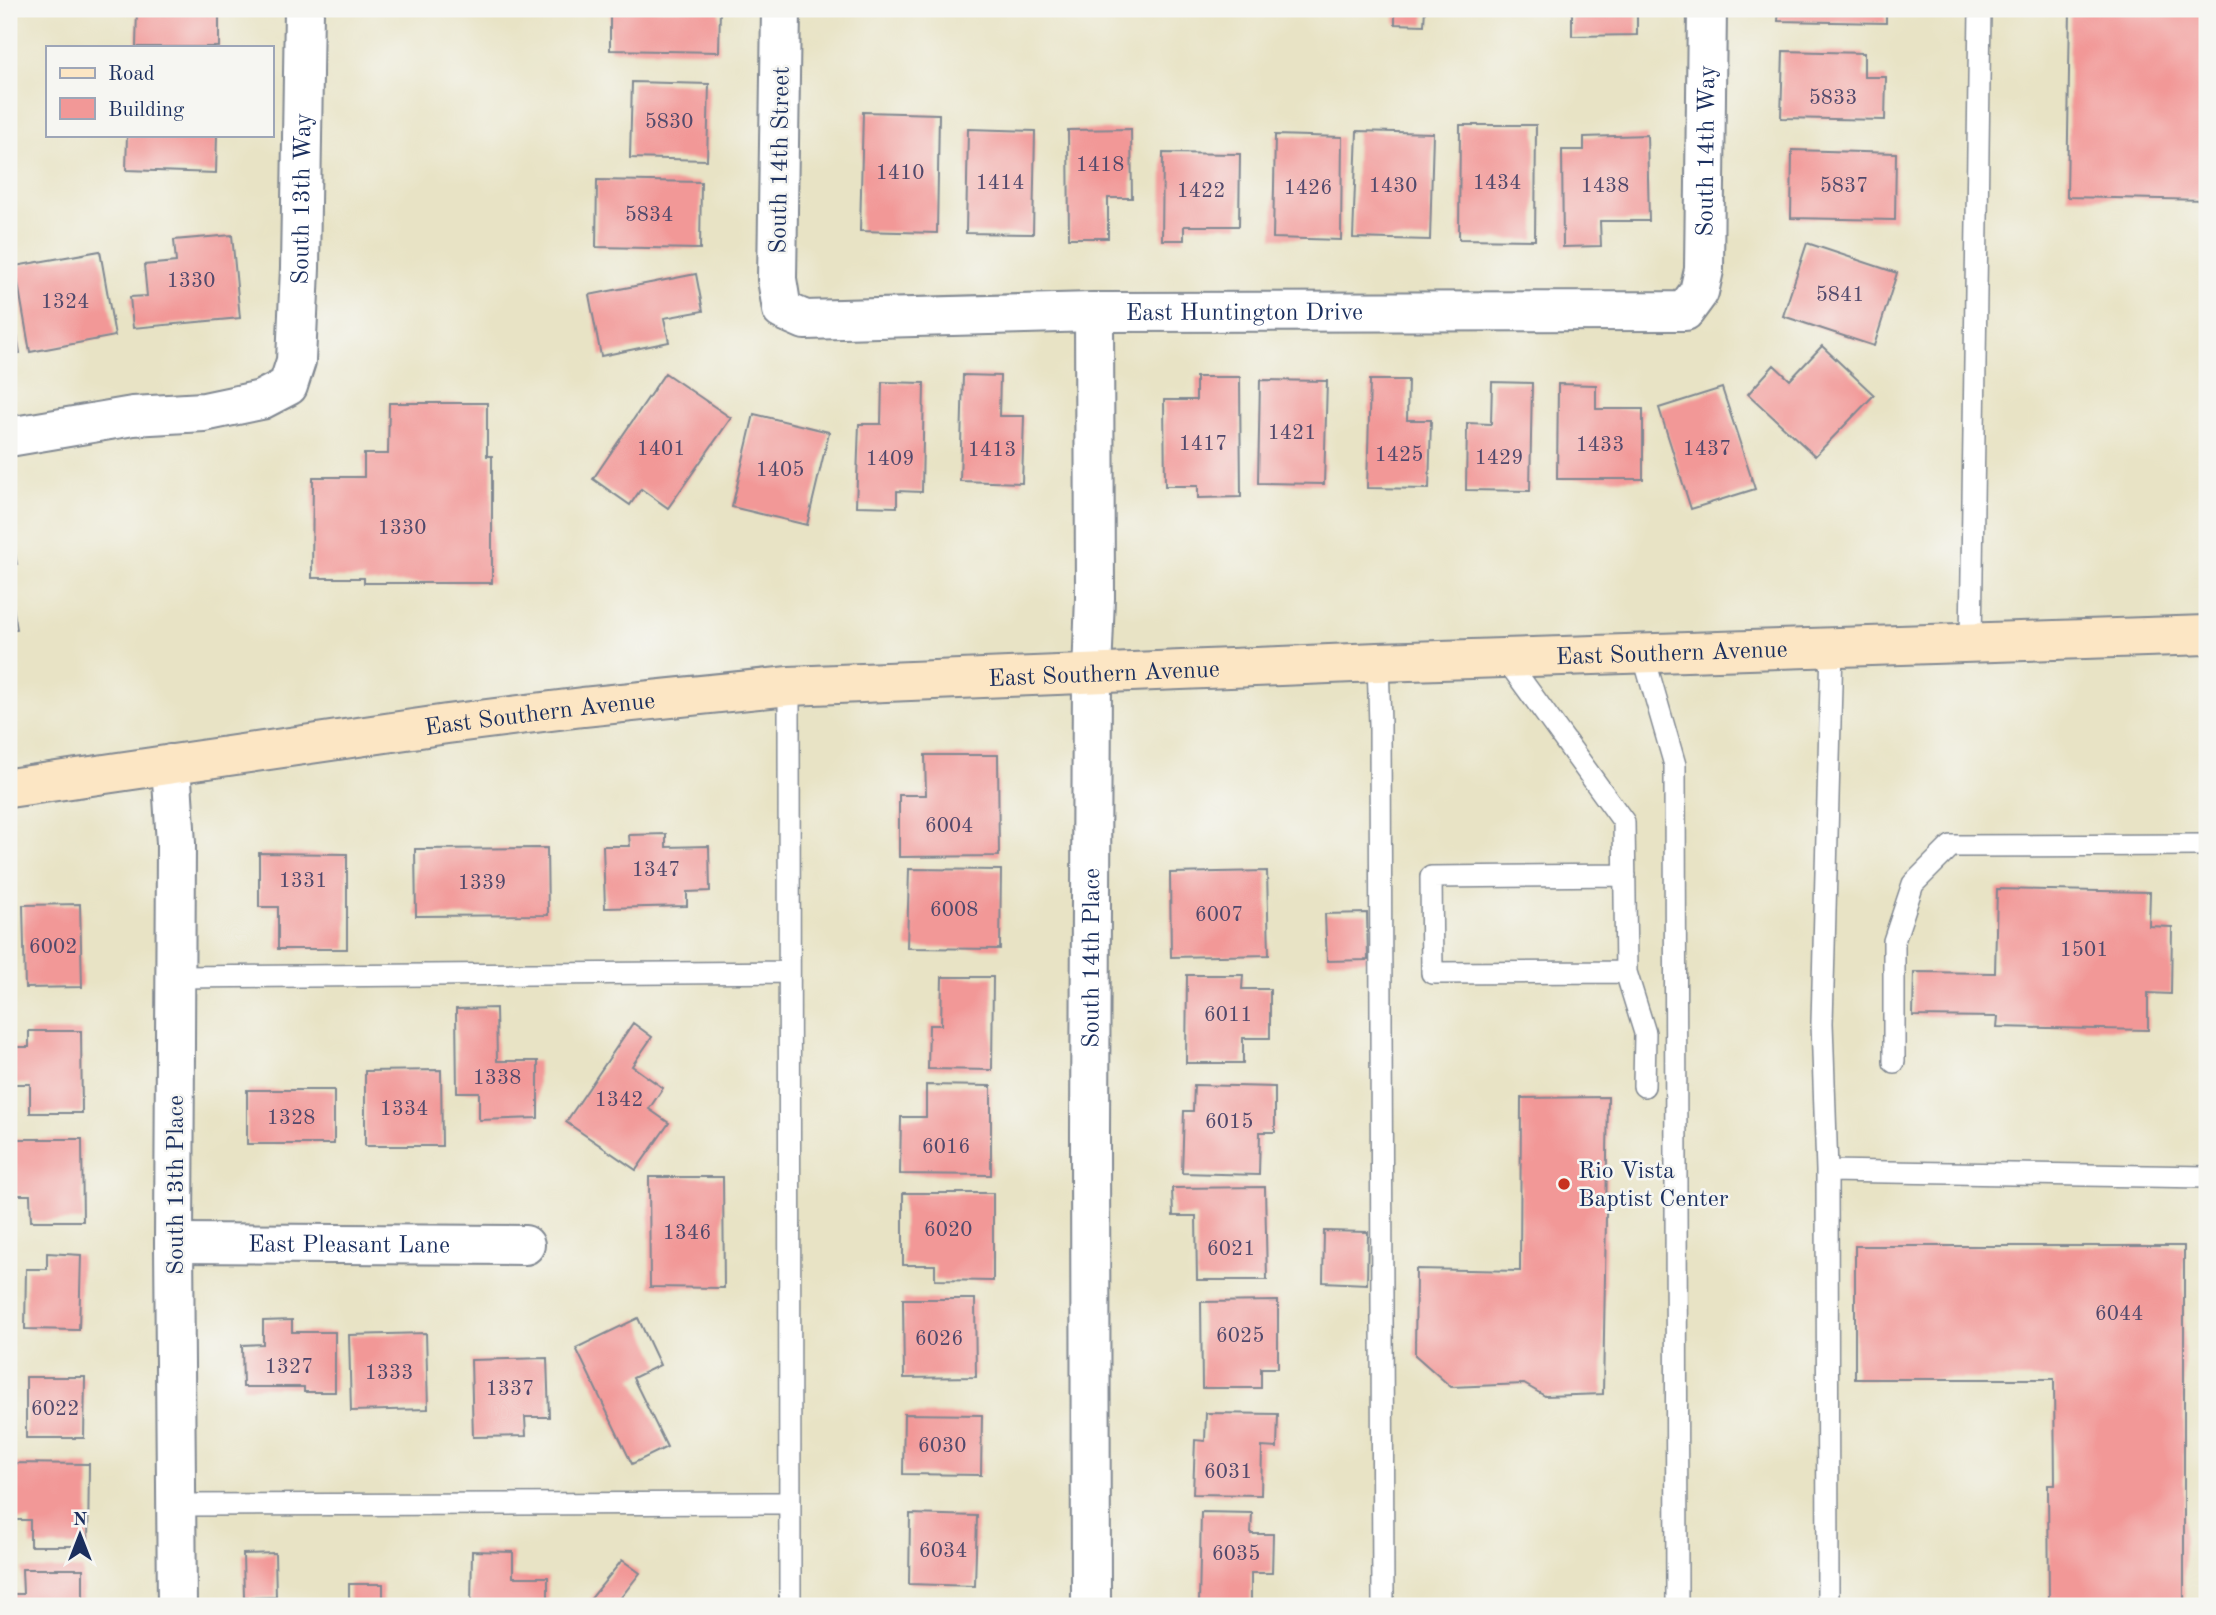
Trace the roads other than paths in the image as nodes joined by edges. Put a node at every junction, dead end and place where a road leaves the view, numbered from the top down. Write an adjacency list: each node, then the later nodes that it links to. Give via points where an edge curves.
1 (304, 9): 8 (street, South 13th Way, via 296,361 288,386 261,400 204,412 133,416)
2 (782, 9): 6 (street, South 14th Street, via 777,279)
3 (1707, 9): 5 (street, South 14th Way, via 1704,270)
4 (1980, 9): 10 (lane)
5 (1699, 292): 7 (street, East Huntington Drive, via 1685,311)
6 (782, 310): 7 (street, East Huntington Drive, via 805,320)
7 (1094, 312): 15 (street, South 14th Place)
8 (9, 437)
9 (2207, 635): 10 (main road, East Southern Avenue)
10 (1971, 643): 11 (main road, East Southern Avenue)
11 (1832, 647): 12 (main road, East Southern Avenue); 26 (lane, via 1822,1023)
12 (1643, 654): 13 (main road, East Southern Avenue); 36 (lane, via 1675,765)
13 (1505, 658): 14 (main road, East Southern Avenue); 20 (lane, via 1624,822)
14 (1378, 662): 15 (main road, East Southern Avenue); 35 (lane)
15 (1092, 673): 16 (main road, East Southern Avenue); 34 (street, South 14th Place)
16 (789, 686): 17 (main road, East Southern Avenue, via 447,724); 21 (lane)
17 (171, 764): 18 (main road, East Southern Avenue); 23 (street, South 13th Place)
18 (9, 788)
19 (2207, 845): 24 (lane, via 1951,846 1913,884 1894,941)
20 (1625, 875): 22 (lane); 22 (lane, via 1431,877 1432,973)
21 (788, 972): 23 (lane); 30 (lane)
22 (1626, 972): 25 (lane, via 1645,1033)
23 (176, 977): 28 (street, South 13th Place)
24 (1894, 1062)
25 (1644, 1086)
26 (1827, 1171): 27 (lane); 37 (lane)
27 (2207, 1177)
28 (174, 1243): 29 (street, East Pleasant Lane); 31 (street, South 13th Place)
29 (525, 1245)
30 (790, 1503): 31 (lane); 33 (lane)
31 (176, 1504): 32 (street, South 13th Place)
32 (177, 1606)
33 (790, 1606)
34 (1091, 1606)
35 (1383, 1606)
36 (1678, 1606)
37 (1828, 1606)

